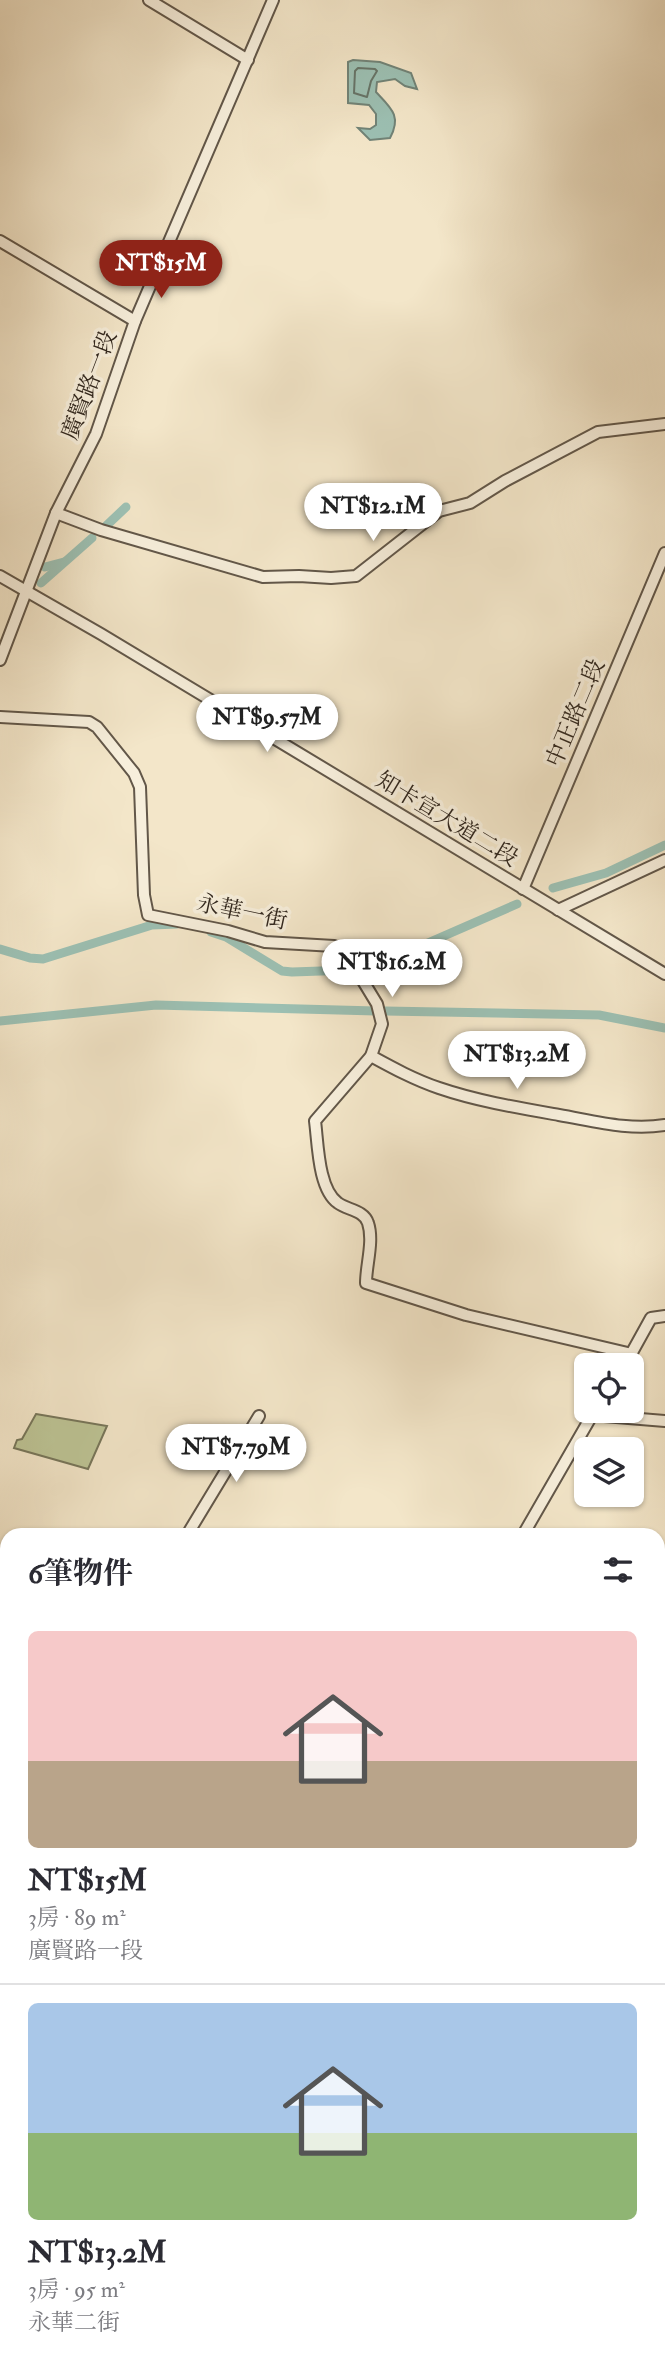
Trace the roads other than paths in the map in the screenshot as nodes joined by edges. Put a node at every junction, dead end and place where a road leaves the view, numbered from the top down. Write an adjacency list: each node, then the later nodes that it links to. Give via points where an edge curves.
1 (149, 0): 3 (street)
2 (273, 0): 3 (street, 廣賢路一段)
3 (248, 60): 5 (street, 廣賢路一段)
4 (0, 241): 5 (street)
5 (135, 321): 7 (street, 廣賢路一段, via 96,434)
6 (665, 424): 7 (street, via 598,432 470,503 439,511 356,576 262,577)
7 (56, 513): 10 (street, 廣賢路一段)
8 (665, 553): 14 (street, 中正路二段)
9 (0, 576): 10 (street, 知卡宣大道二段)
10 (28, 591): 11 (street, 廣賢路一段); 14 (street, 知卡宣大道二段)
11 (0, 660)
12 (0, 717): 17 (street, 永華一街, via 89,722 134,773 140,787 144,895 149,915 265,942 343,950 381,1017)
13 (665, 860): 15 (street)
14 (523, 889): 15 (street, 知卡宣大道二段)
15 (558, 910): 16 (street, 知卡宣大道二段)
16 (665, 974)
17 (371, 1056): 18 (street, via 440,1089 627,1127); 20 (street, 永華一街, via 315,1121 318,1153 330,1194 367,1220 366,1283 466,1315)
18 (665, 1125)
19 (665, 1316): 21 (street, via 651,1318)
20 (628, 1353)
21 (633, 1353)
22 (259, 1416): 26 (street)
23 (644, 1419): 24 (street)
24 (665, 1421)
25 (587, 1423): 27 (street)
26 (191, 1528)
27 (527, 1528)

